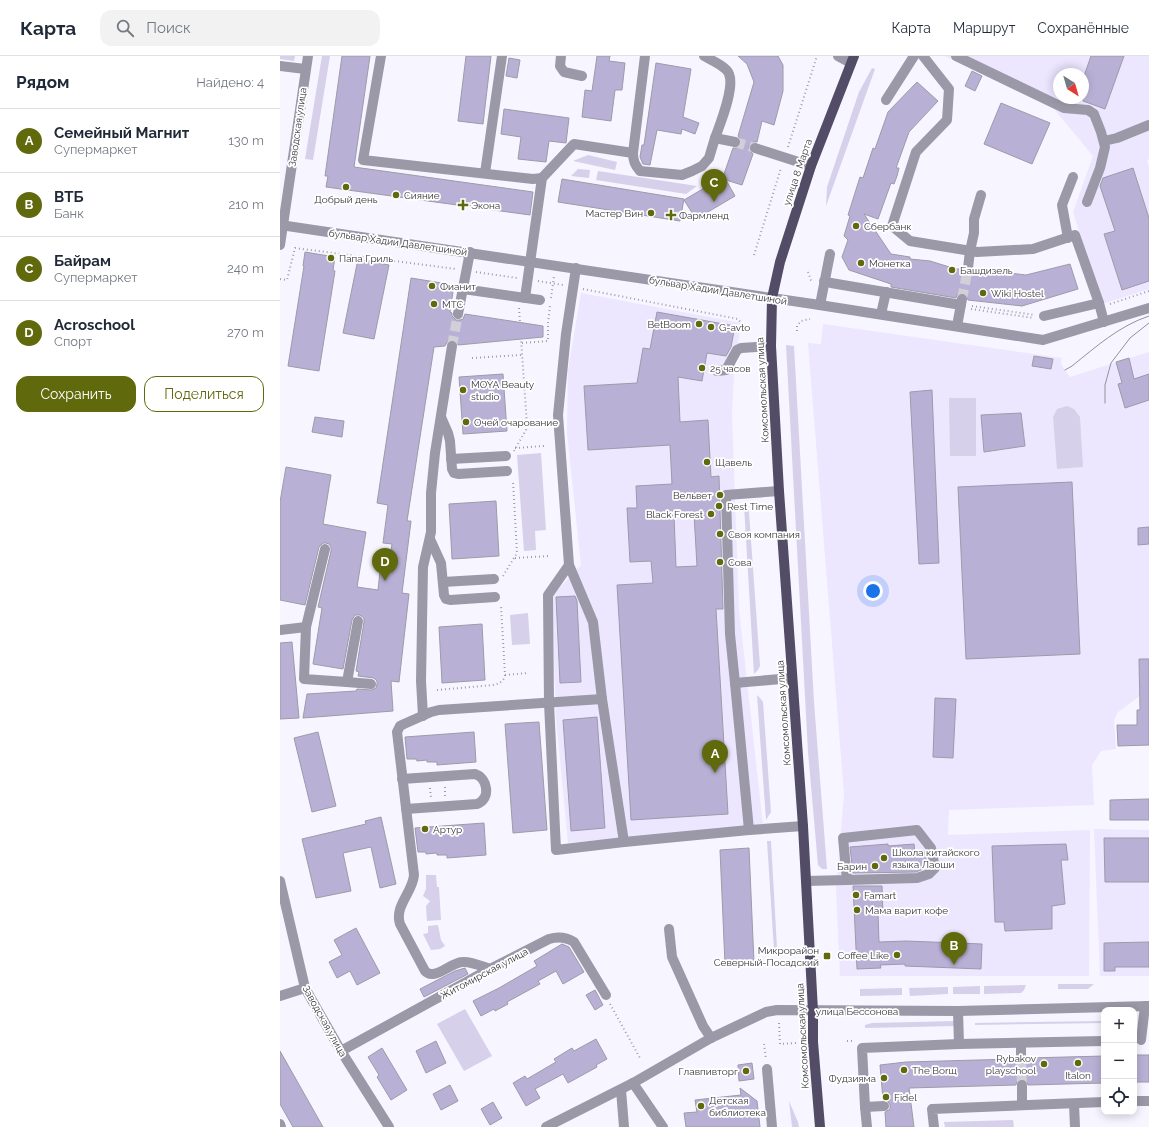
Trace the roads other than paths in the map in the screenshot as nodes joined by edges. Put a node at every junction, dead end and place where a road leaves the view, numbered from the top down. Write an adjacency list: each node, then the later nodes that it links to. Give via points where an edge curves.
1 (308, 56): 13 (street, Заводская улица)
2 (381, 56): 23 (street, via 363,160)
3 (502, 56): 23 (street)
4 (561, 56): 14 (street, via 560,66 564,72)
5 (644, 56): 21 (street)
6 (704, 56): 17 (street, via 725,68 729,74 730,93)
7 (838, 56): 11 (street)
8 (914, 56): 15 (street)
9 (922, 56): 31 (street, via 949,89 946,120 916,152 892,226 910,241)
10 (956, 56): 18 (street, via 1064,108 1088,110 1094,114)
11 (852, 59): 22 (main road, улица 8 Марта)
12 (280, 66): 13 (street)
13 (305, 70): 28 (street, Заводская улица)
14 (582, 76)
15 (886, 100)
16 (1149, 125): 18 (street)
17 (715, 138): 19 (street); 21 (street, via 709,158 702,166 682,175 640,171 633,160)
18 (1104, 141): 27 (street, via 1100,168)
19 (735, 142)
20 (755, 148): 22 (street)
21 (633, 153): 25 (street, via 574,144)
22 (811, 166): 41 (main road, улица 8 Марта, via 780,262)
23 (485, 173): 25 (street)
24 (1073, 177): 29 (street, via 1062,205)
25 (542, 178): 34 (street)
26 (981, 195): 31 (street, via 974,219)
27 (1087, 202)
28 (281, 228): 30 (street, Заводская улица); 32 (street, бульвар Хадии Давлетшиной)
29 (1068, 238): 31 (street, via 1033,249); 44 (street, via 1075,235)
30 (280, 246)
31 (970, 251): 36 (street)
32 (470, 252): 34 (street, бульвар Хадии Давлетшиной); 38 (street)
33 (830, 254): 37 (street)
34 (530, 261): 35 (street, бульвар Хадии Давлетшиной); 40 (street, via 528,280)
35 (576, 268): 41 (street, бульвар Хадии Давлетшиной); 61 (street, via 558,415)
36 (968, 268)
37 (824, 282): 39 (street); 43 (street)
38 (463, 288): 40 (street); 46 (street)
39 (886, 292): 47 (street); 50 (street, via 962,304)
40 (522, 297): 42 (street)
41 (772, 298): 43 (street, бульвар Хадии Давлетшиной); 52 (main road, Комсомольская улица)
42 (540, 300)
43 (820, 305): 47 (street, бульвар Хадии Давлетшиной)
44 (1099, 305): 48 (street); 49 (street)
45 (1149, 308): 49 (street, бульвар Хадии Давлетшиной)
46 (458, 314)
47 (881, 314): 50 (street, бульвар Хадии Давлетшиной)
48 (1040, 317)
49 (1104, 322): 50 (street, бульвар Хадии Давлетшиной, via 1043,340)
50 (957, 326)
51 (452, 346): 54 (street)
52 (771, 346): 53 (street, via 741,348 737,350 726,370); 58 (main road, Комсомольская улица)
53 (717, 371)
54 (441, 417): 56 (street, via 450,441); 59 (street, via 435,453)
55 (509, 455): 56 (street)
56 (451, 459): 57 (street, via 453,471 458,474)
57 (510, 475)
58 (779, 491): 68 (main road, Комсомольская улица); 70 (street, via 726,495 730,634)
59 (430, 539): 63 (street, via 441,563); 74 (street, via 423,572)
60 (325, 549): 66 (street)
61 (569, 565): 72 (street, via 593,622); 73 (street, via 548,595)
62 (498, 578): 63 (street)
63 (443, 582): 64 (street, via 444,595 450,600)
64 (498, 601)
65 (358, 620): 69 (street)
66 (306, 627): 67 (street); 69 (street, via 304,679)
67 (280, 630)
68 (792, 678): 70 (street); 77 (main road, Комсомольская улица)
69 (347, 682): 71 (street)
70 (735, 683): 78 (street)
71 (371, 684)
72 (602, 699): 73 (street); 79 (street)
73 (549, 703): 74 (street, via 440,710); 79 (street, via 556,850)
74 (423, 716): 75 (street, via 400,726 397,732)
75 (402, 779): 76 (street); 76 (street, via 475,774 484,780 486,795 477,804)
76 (406, 808): 84 (street, via 414,875 398,916 407,938 429,974 434,975 463,962)
77 (803, 826): 78 (street); 82 (main road, Комсомольская улица)
78 (749, 830): 79 (street)
79 (624, 842)
80 (848, 880): 80 (street, via 843,838 917,830 931,848 934,868 929,874 917,878); 82 (street)
81 (280, 881): 85 (street, Заводская улица)
82 (806, 882): 89 (main road, Комсомольская улица)
83 (669, 929): 91 (street, via 672,957)
84 (490, 968): 86 (street, Житомирская улица, via 549,939 567,938 574,942); 96 (street, Житомирская улица)
85 (305, 988): 87 (street); 96 (street, Заводская улица)
86 (606, 995)
87 (280, 996)
88 (1147, 1006): 90 (street, улица Бессонова); 92 (street)
89 (813, 1011): 90 (street, улица Бессонова); 91 (street, улица Бессонова, via 766,1012); 114 (main road, Комсомольская улица)
90 (958, 1011): 95 (street)
91 (711, 1038): 99 (street, улица Бессонова)
92 (1141, 1040)
93 (1101, 1041): 94 (street)
94 (1021, 1043): 95 (street); 97 (street)
95 (959, 1044): 108 (street, via 862,1048)
96 (341, 1051): 109 (street, Заводская улица)
97 (1021, 1059)
98 (767, 1068): 113 (street)
99 (633, 1083): 101 (street, улица Бессонова); 112 (street)
100 (1022, 1085): 106 (street)
101 (621, 1090): 110 (street, улица Бессонова); 111 (street)
102 (1137, 1101): 103 (street)
103 (1149, 1101)
104 (1101, 1102): 105 (street)
105 (1074, 1104): 106 (street); 117 (street)
106 (1022, 1105): 116 (street, via 932,1109)
107 (884, 1106): 108 (street)
108 (865, 1107): 115 (street)
109 (389, 1127)
110 (546, 1127)
111 (624, 1127)
112 (663, 1127)
113 (772, 1127)
114 (820, 1127)
115 (868, 1127)
116 (934, 1127)
117 (1075, 1127)

